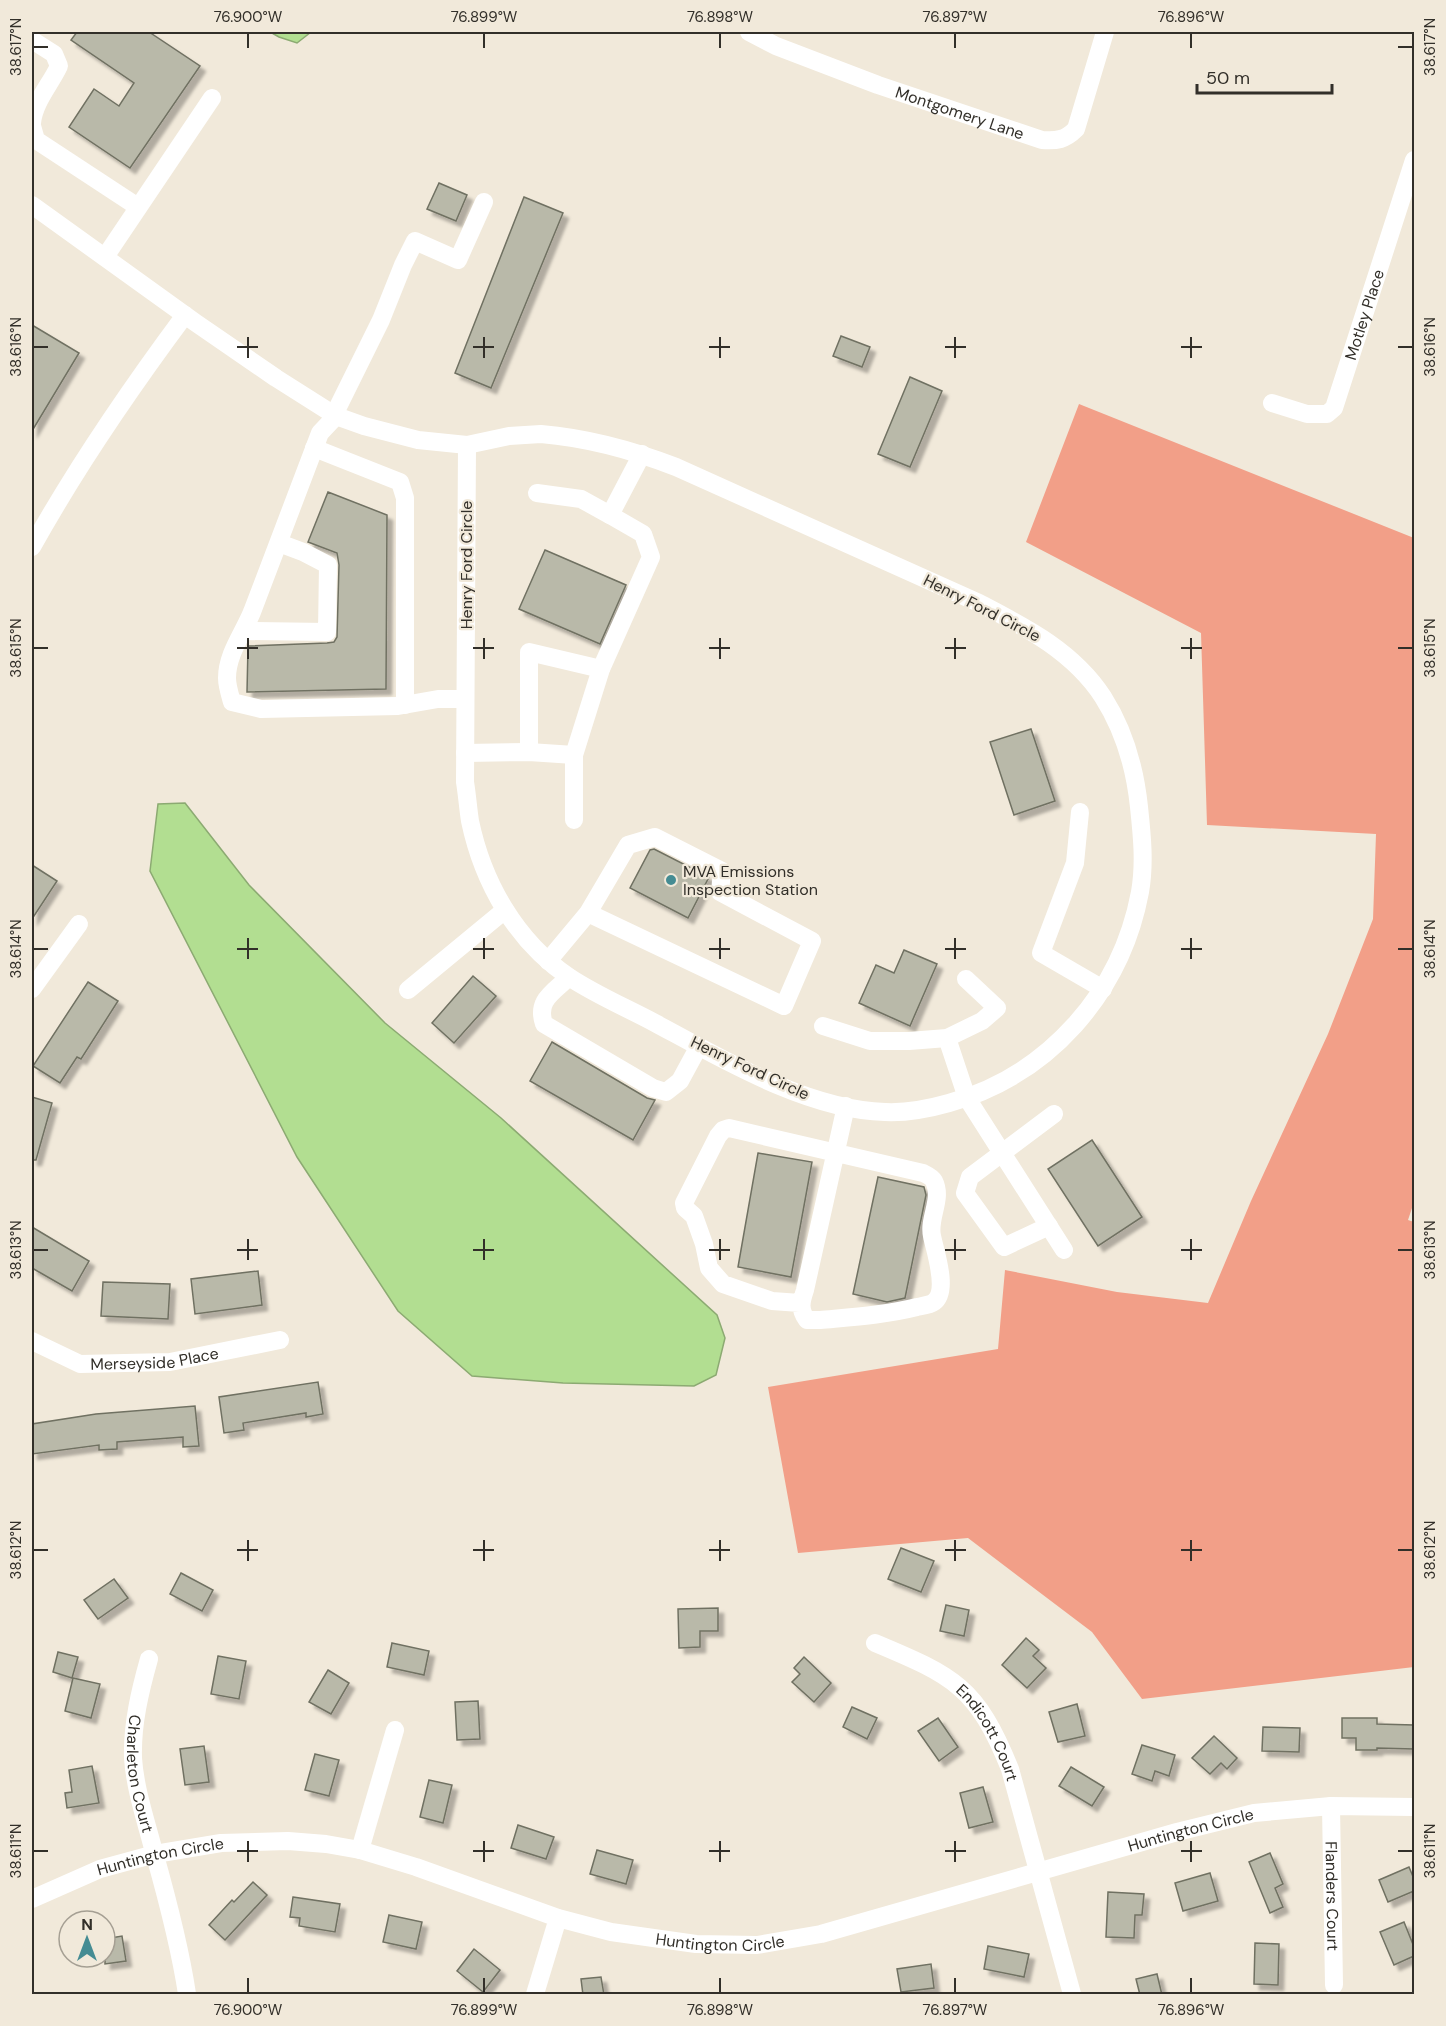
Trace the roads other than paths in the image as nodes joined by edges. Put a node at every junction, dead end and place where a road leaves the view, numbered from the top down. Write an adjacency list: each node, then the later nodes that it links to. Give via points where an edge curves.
1 (749, 32): 2 (street, Montgomery Lane, via 878,85 1055,141 1076,129)
2 (1105, 32)
3 (32, 40): 5 (street, via 54,54 59,66 39,100)
4 (212, 98): 9 (street)
5 (32, 125): 9 (street, via 36,140)
6 (1414, 160): 12 (street, Motley Place, via 1334,408 1327,414 1307,414)
7 (484, 202): 13 (street, via 458,260 415,241)
8 (32, 205): 10 (street, Henry Ford Circle)
9 (138, 207): 10 (street)
10 (105, 257): 11 (street, Henry Ford Circle)
11 (185, 315): 13 (street, Henry Ford Circle); 20 (street, via 56,503)
12 (1272, 403)
13 (335, 415): 14 (street, Henry Ford Circle, via 418,440); 15 (street)
14 (467, 445): 16 (street, Henry Ford Circle, via 541,434 569,436); 23 (street, Henry Ford Circle)
15 (314, 448): 19 (street); 24 (street, via 400,482 403,490)
16 (642, 454): 18 (street); 37 (street, Henry Ford Circle, via 979,603 1024,626 1066,655 1080,670 1102,696 1122,735 1134,768 1142,835 1143,866 1132,924)
17 (537, 493): 18 (street, via 580,499)
18 (610, 515): 22 (street, via 643,534 651,557)
19 (279, 543): 21 (street); 21 (street, via 328,564 327,632)
20 (32, 547)
21 (244, 631): 24 (street, via 234,647 227,679 232,702 261,710)
22 (601, 669): 25 (street, via 529,652); 27 (street)
23 (465, 699): 24 (street); 26 (street, Henry Ford Circle)
24 (405, 705)
25 (529, 752): 26 (street); 27 (street)
26 (465, 753): 30 (street, Henry Ford Circle, via 470,821 492,886)
27 (574, 755): 29 (street)
28 (1080, 812): 37 (street, via 1075,863 1041,953)
29 (574, 820)
30 (505, 910): 33 (street, Henry Ford Circle); 38 (street)
31 (588, 913): 31 (street, via 784,1006 812,941 720,892 722,871 655,837 628,845); 33 (street)
32 (79, 924): 36 (street)
33 (548, 961): 34 (street, Henry Ford Circle)
34 (570, 977): 41 (street, Henry Ford Circle); 41 (street, via 544,1000 540,1012 544,1024 653,1088 666,1092 680,1081)
35 (966, 979): 40 (street, via 997,1008 982,1021)
36 (32, 989)
37 (1103, 989): 42 (street, Henry Ford Circle, via 1086,1013 1044,1055 999,1085)
38 (408, 990)
39 (823, 1026): 40 (street, via 870,1041)
40 (947, 1038): 42 (street)
41 (699, 1046): 43 (street, Henry Ford Circle, via 797,1093)
42 (967, 1098): 43 (street, Henry Ford Circle, via 934,1108 899,1112); 46 (street)
43 (846, 1106): 45 (street)
44 (1054, 1114): 46 (street)
45 (836, 1153): 49 (street); 49 (street, via 729,1128 723,1130 684,1203 694,1216 709,1268 723,1284 772,1301); 49 (street, via 923,1173 934,1181 936,1204 930,1231 942,1284 939,1297 933,1303 903,1310 820,1320 807,1320)
46 (1002, 1153): 47 (street); 47 (street, via 970,1177 965,1193 1004,1247)
47 (1049, 1226): 48 (street)
48 (1064, 1250)
49 (800, 1303)
50 (280, 1340): 51 (street, Merseyside Place, via 171,1362 80,1364)
51 (32, 1341)
52 (875, 1643): 59 (street, Endicott Court, via 938,1671 970,1696 984,1714 1011,1769)
53 (150, 1659): 58 (street, Charleton Court, via 139,1695 134,1758)
54 (395, 1730): 57 (street)
55 (1331, 1806): 56 (street, Huntington Circle); 59 (street, Huntington Circle, via 1223,1820); 62 (street, Flanders Court)
56 (1414, 1807)
57 (360, 1850): 58 (street, Huntington Circle, via 255,1840); 61 (street, Huntington Circle)
58 (155, 1854): 60 (street, Huntington Circle, via 100,1869); 63 (street, Charleton Court)
59 (1039, 1873): 61 (street, Huntington Circle, via 822,1934 757,1945 650,1939); 65 (street, Endicott Court)
60 (32, 1899)
61 (558, 1918): 64 (street)
62 (1334, 1985)
63 (188, 1995)
64 (535, 1995)
65 (1072, 1995)

